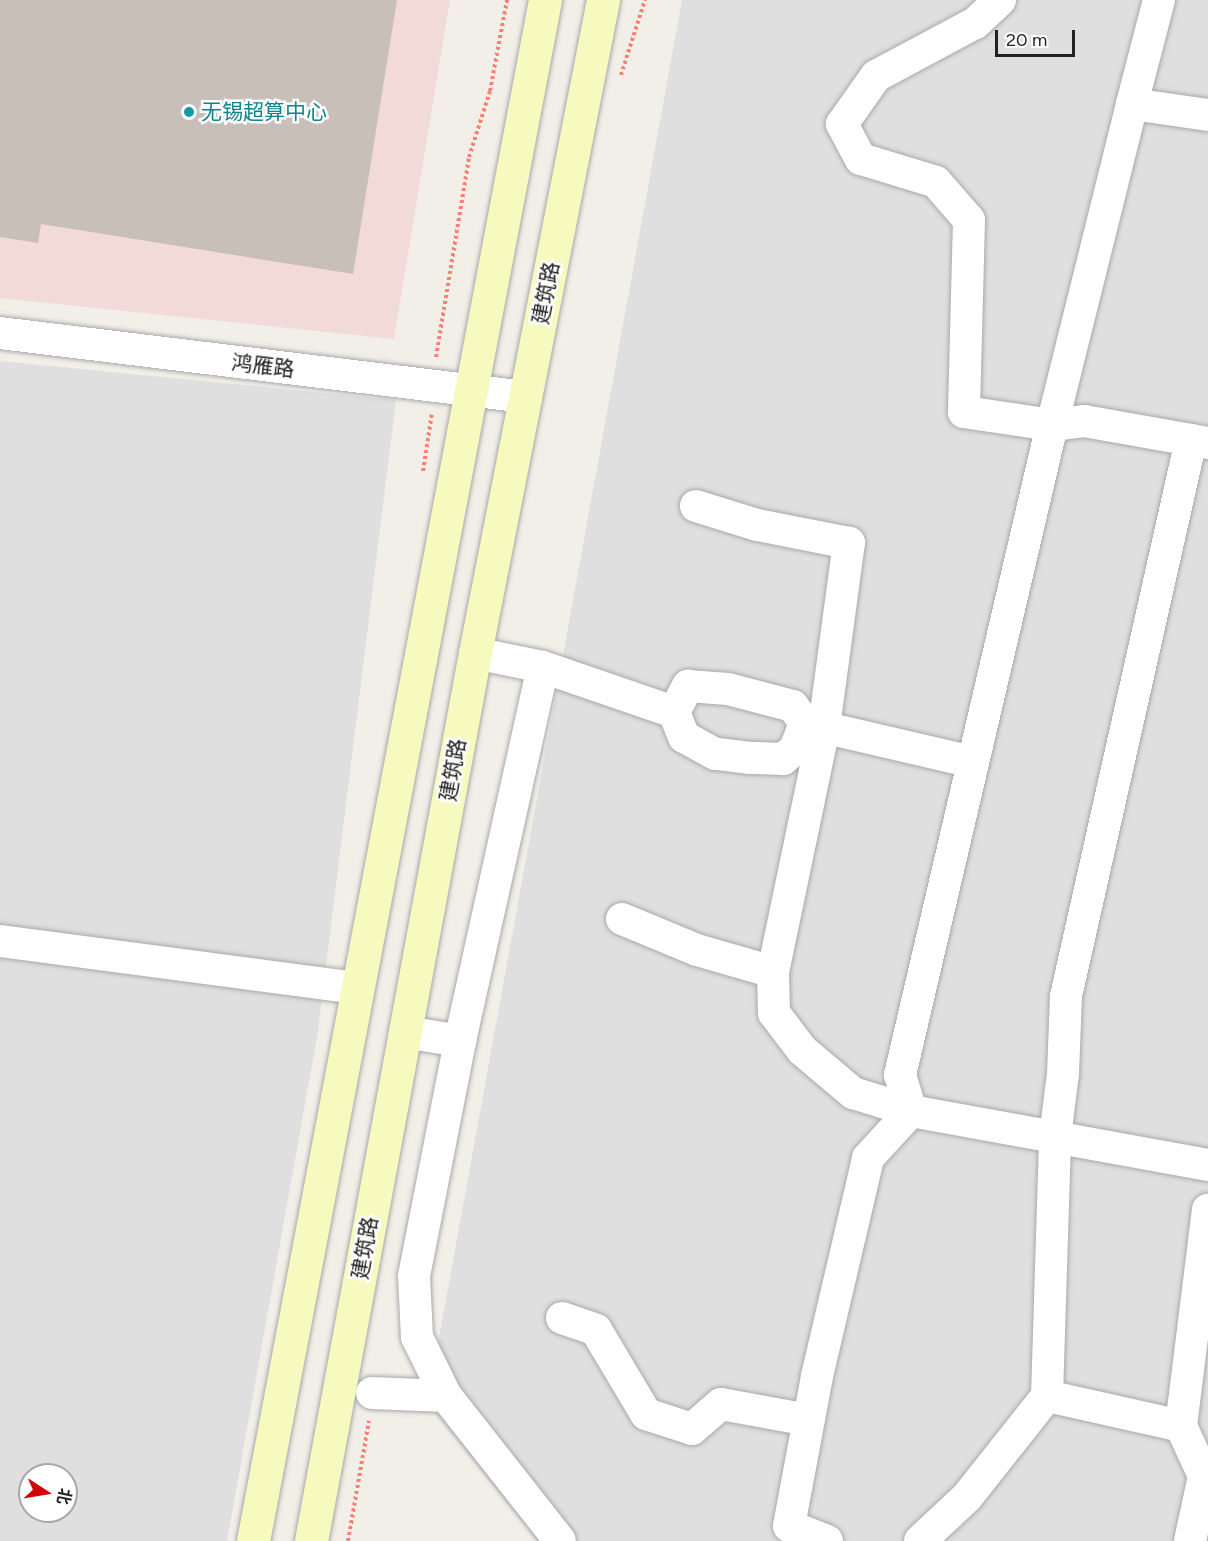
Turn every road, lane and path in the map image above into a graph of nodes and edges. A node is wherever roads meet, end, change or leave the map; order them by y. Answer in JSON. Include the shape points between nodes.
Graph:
{"nodes":[{"id":1,"x":507,"y":0,"type":"edge"},
{"id":2,"x":545,"y":0,"type":"edge"},
{"id":3,"x":603,"y":0,"type":"edge"},
{"id":4,"x":1000,"y":0,"type":"edge"},
{"id":5,"x":1159,"y":0,"type":"edge"},
{"id":6,"x":1132,"y":104,"type":"junction"},
{"id":7,"x":1208,"y":115,"type":"edge"},
{"id":8,"x":0,"y":333,"type":"edge"},
{"id":9,"x":434,"y":387,"type":"junction"},
{"id":10,"x":469,"y":390,"type":"junction"},
{"id":11,"x":526,"y":398,"type":"junction"},
{"id":12,"x":1052,"y":425,"type":"junction"},
{"id":13,"x":1199,"y":442,"type":"edge"},
{"id":14,"x":422,"y":473,"type":"dead end"},
{"id":15,"x":696,"y":506,"type":"dead end"},
{"id":16,"x":475,"y":653,"type":"junction"},
{"id":17,"x":543,"y":667,"type":"junction"},
{"id":18,"x":674,"y":712,"type":"junction"},
{"id":19,"x":814,"y":725,"type":"junction"},
{"id":20,"x":973,"y":762,"type":"junction"},
{"id":21,"x":622,"y":920,"type":"dead end"},
{"id":22,"x":0,"y":941,"type":"edge"},
{"id":23,"x":773,"y":972,"type":"junction"},
{"id":24,"x":355,"y":988,"type":"junction"},
{"id":25,"x":405,"y":1032,"type":"junction"},
{"id":26,"x":460,"y":1041,"type":"junction"},
{"id":27,"x":911,"y":1111,"type":"junction"},
{"id":28,"x":1055,"y":1137,"type":"junction"},
{"id":29,"x":1208,"y":1165,"type":"edge"},
{"id":30,"x":1208,"y":1210,"type":"edge"},
{"id":31,"x":562,"y":1318,"type":"dead end"},
{"id":32,"x":372,"y":1393,"type":"dead end"},
{"id":33,"x":446,"y":1396,"type":"junction"},
{"id":34,"x":1047,"y":1396,"type":"junction"},
{"id":35,"x":809,"y":1420,"type":"junction"},
{"id":36,"x":1181,"y":1426,"type":"junction"},
{"id":37,"x":1206,"y":1475,"type":"edge"},
{"id":38,"x":253,"y":1541,"type":"edge"},
{"id":39,"x":311,"y":1541,"type":"edge"},
{"id":40,"x":560,"y":1541,"type":"edge"},
{"id":41,"x":827,"y":1541,"type":"edge"},
{"id":42,"x":920,"y":1541,"type":"edge"},
{"id":43,"x":1190,"y":1541,"type":"edge"}],
"edges":[{"from":1,"to":9,"type":"path","via":[[490,91],[469,157],[438,333]]},
{"from":2,"to":10,"type":"main road"},
{"from":3,"to":11,"type":"main road","name":"建筑路"},
{"from":4,"to":12,"type":"street","via":[[975,23],[876,76],[842,124],[861,159],[936,182],[969,220],[964,412]]},
{"from":5,"to":6,"type":"street"},
{"from":6,"to":7,"type":"street"},
{"from":6,"to":12,"type":"street"},
{"from":8,"to":9,"type":"street","name":"鸿雁路"},
{"from":9,"to":10,"type":"street","name":"鸿雁路"},
{"from":9,"to":14,"type":"path"},
{"from":10,"to":11,"type":"street","name":"鸿雁路"},
{"from":10,"to":24,"type":"main road"},
{"from":11,"to":16,"type":"main road","name":"建筑路"},
{"from":12,"to":13,"type":"street","via":[[1084,421]]},
{"from":12,"to":20,"type":"street"},
{"from":13,"to":28,"type":"street","via":[[1066,996],[1063,1074]]},
{"from":15,"to":19,"type":"street","via":[[757,525],[849,543]]},
{"from":16,"to":17,"type":"street"},
{"from":16,"to":25,"type":"main road","name":"建筑路"},
{"from":17,"to":18,"type":"street"},
{"from":17,"to":26,"type":"street"},
{"from":18,"to":19,"type":"street","via":[[688,686],[728,688],[793,706]]},
{"from":18,"to":19,"type":"street","via":[[684,737],[715,754],[750,758],[783,759]]},
{"from":19,"to":20,"type":"street"},
{"from":19,"to":23,"type":"street"},
{"from":20,"to":27,"type":"street","via":[[900,1075]]},
{"from":21,"to":23,"type":"street","via":[[697,950]]},
{"from":22,"to":24,"type":"street"},
{"from":23,"to":27,"type":"street","via":[[774,1013],[802,1050],[853,1093]]},
{"from":24,"to":38,"type":"main road"},
{"from":25,"to":26,"type":"street"},
{"from":25,"to":39,"type":"main road","name":"建筑路"},
{"from":26,"to":33,"type":"street","via":[[414,1276],[417,1337]]},
{"from":27,"to":28,"type":"street"},
{"from":27,"to":35,"type":"street","via":[[868,1158]]},
{"from":28,"to":29,"type":"street"},
{"from":28,"to":34,"type":"street"},
{"from":30,"to":36,"type":"street"},
{"from":31,"to":35,"type":"street","via":[[596,1330],[646,1414],[692,1429],[721,1404]]},
{"from":32,"to":33,"type":"street"},
{"from":33,"to":40,"type":"street"},
{"from":34,"to":36,"type":"street"},
{"from":34,"to":42,"type":"street","via":[[967,1497]]},
{"from":35,"to":41,"type":"street","via":[[789,1526]]},
{"from":36,"to":37,"type":"street"},
{"from":37,"to":43,"type":"street"}]}
